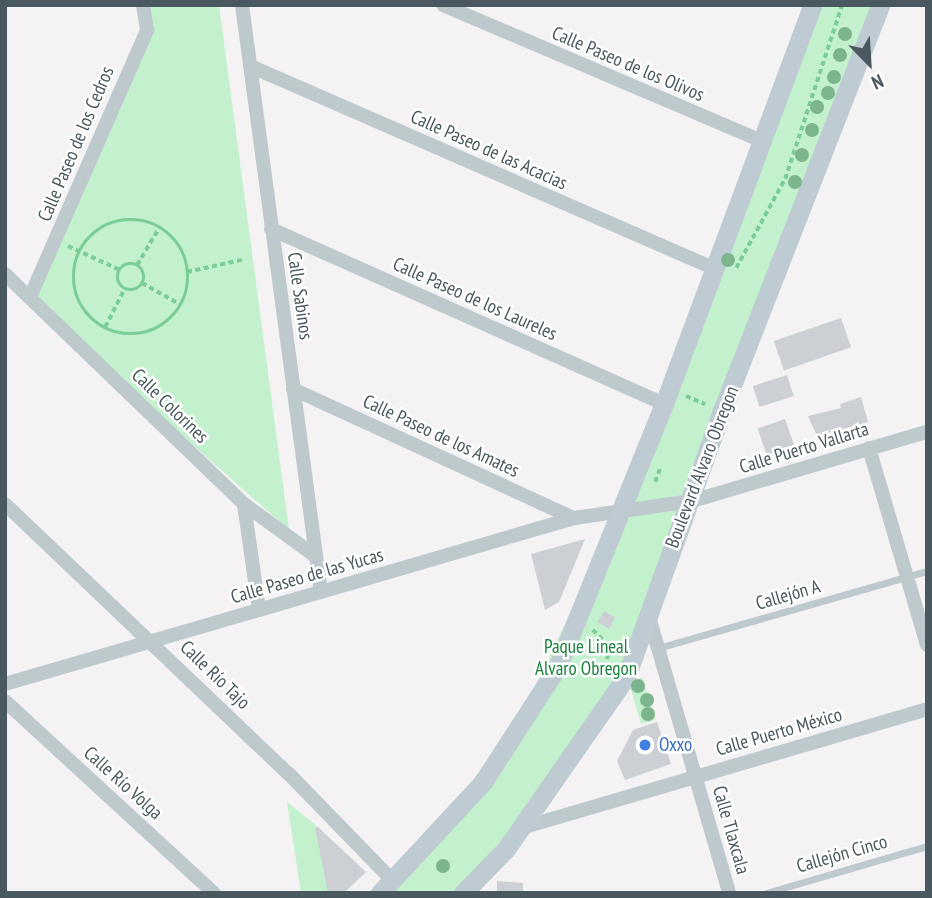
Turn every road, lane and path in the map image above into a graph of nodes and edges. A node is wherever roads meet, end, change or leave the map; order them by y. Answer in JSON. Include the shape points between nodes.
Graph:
{"nodes":[{"id":1,"x":143,"y":5,"type":"edge"},
{"id":2,"x":242,"y":5,"type":"edge"},
{"id":3,"x":443,"y":5,"type":"edge"},
{"id":4,"x":812,"y":5,"type":"edge"},
{"id":5,"x":842,"y":5,"type":"edge"},
{"id":6,"x":880,"y":5,"type":"edge"},
{"id":7,"x":825,"y":33,"type":"dead end"},
{"id":8,"x":832,"y":36,"type":"junction"},
{"id":9,"x":250,"y":66,"type":"junction"},
{"id":10,"x":811,"y":81,"type":"dead end"},
{"id":11,"x":817,"y":82,"type":"junction"},
{"id":12,"x":760,"y":140,"type":"junction"},
{"id":13,"x":159,"y":228,"type":"junction"},
{"id":14,"x":271,"y":229,"type":"junction"},
{"id":15,"x":63,"y":245,"type":"dead end"},
{"id":16,"x":81,"y":251,"type":"junction"},
{"id":17,"x":245,"y":259,"type":"dead end"},
{"id":18,"x":137,"y":266,"type":"junction"},
{"id":19,"x":713,"y":268,"type":"junction"},
{"id":20,"x":120,"y":270,"type":"junction"},
{"id":21,"x":187,"y":272,"type":"junction"},
{"id":22,"x":5,"y":274,"type":"edge"},
{"id":23,"x":731,"y":279,"type":"dead end"},
{"id":24,"x":142,"y":283,"type":"junction"},
{"id":25,"x":125,"y":288,"type":"junction"},
{"id":26,"x":30,"y":297,"type":"junction"},
{"id":27,"x":181,"y":305,"type":"junction"},
{"id":28,"x":105,"y":328,"type":"junction"},
{"id":29,"x":688,"y":387,"type":"dead end"},
{"id":30,"x":293,"y":389,"type":"junction"},
{"id":31,"x":684,"y":396,"type":"junction"},
{"id":32,"x":672,"y":404,"type":"junction"},
{"id":33,"x":722,"y":411,"type":"junction"},
{"id":34,"x":927,"y":432,"type":"edge"},
{"id":35,"x":869,"y":448,"type":"junction"},
{"id":36,"x":663,"y":458,"type":"dead end"},
{"id":37,"x":655,"y":482,"type":"dead end"},
{"id":38,"x":692,"y":501,"type":"junction"},
{"id":39,"x":5,"y":503,"type":"edge"},
{"id":40,"x":244,"y":504,"type":"junction"},
{"id":41,"x":621,"y":511,"type":"junction"},
{"id":42,"x":574,"y":518,"type":"junction"},
{"id":43,"x":315,"y":556,"type":"junction"},
{"id":44,"x":927,"y":571,"type":"edge"},
{"id":45,"x":907,"y":577,"type":"junction"},
{"id":46,"x":321,"y":592,"type":"junction"},
{"id":47,"x":259,"y":610,"type":"junction"},
{"id":48,"x":649,"y":617,"type":"junction"},
{"id":49,"x":593,"y":630,"type":"dead end"},
{"id":50,"x":152,"y":641,"type":"junction"},
{"id":51,"x":927,"y":645,"type":"edge"},
{"id":52,"x":658,"y":648,"type":"junction"},
{"id":53,"x":607,"y":664,"type":"dead end"},
{"id":54,"x":5,"y":684,"type":"edge"},
{"id":55,"x":5,"y":701,"type":"edge"},
{"id":56,"x":927,"y":709,"type":"edge"},
{"id":57,"x":696,"y":777,"type":"junction"},
{"id":58,"x":522,"y":828,"type":"junction"},
{"id":59,"x":927,"y":846,"type":"edge"},
{"id":60,"x":386,"y":886,"type":"edge"},
{"id":61,"x":214,"y":893,"type":"edge"},
{"id":62,"x":463,"y":893,"type":"edge"},
{"id":63,"x":729,"y":893,"type":"edge"},
{"id":64,"x":766,"y":893,"type":"edge"}],
"edges":[{"from":1,"to":26,"type":"street","name":"Calle Paseo de los Cedros","via":[[147,30]]},
{"from":2,"to":9,"type":"street","name":"Calle Sabinos"},
{"from":3,"to":12,"type":"street","name":"Calle Paseo de los Olivos"},
{"from":4,"to":12,"type":"main road"},
{"from":5,"to":8,"type":"path"},
{"from":6,"to":33,"type":"main road","name":"Boulevard Alvaro Obregon"},
{"from":7,"to":8,"type":"path"},
{"from":8,"to":11,"type":"path"},
{"from":9,"to":14,"type":"street","name":"Calle Sabinos"},
{"from":9,"to":19,"type":"street","name":"Calle Paseo de las Acacias"},
{"from":10,"to":11,"type":"path"},
{"from":11,"to":23,"type":"path","via":[[785,179]]},
{"from":12,"to":19,"type":"main road"},
{"from":13,"to":16,"type":"path","via":[[137,221],[119,222],[101,228]]},
{"from":13,"to":18,"type":"path"},
{"from":13,"to":21,"type":"path","via":[[182,251]]},
{"from":14,"to":30,"type":"street","name":"Calle Sabinos"},
{"from":14,"to":32,"type":"street","name":"Calle Paseo de los Laureles"},
{"from":15,"to":16,"type":"path"},
{"from":16,"to":20,"type":"path"},
{"from":16,"to":28,"type":"path","via":[[73,275],[76,294],[84,311]]},
{"from":17,"to":21,"type":"path"},
{"from":18,"to":20,"type":"path"},
{"from":18,"to":24,"type":"path"},
{"from":19,"to":32,"type":"main road"},
{"from":20,"to":25,"type":"path","via":[[118,278]]},
{"from":21,"to":27,"type":"path"},
{"from":22,"to":26,"type":"street","name":"Calle Colorines"},
{"from":24,"to":25,"type":"path"},
{"from":24,"to":27,"type":"path"},
{"from":25,"to":28,"type":"path"},
{"from":26,"to":40,"type":"street","name":"Calle Colorines"},
{"from":27,"to":28,"type":"path","via":[[153,330],[134,334]]},
{"from":29,"to":31,"type":"path"},
{"from":30,"to":42,"type":"street","name":"Calle Paseo de los Amates"},
{"from":30,"to":43,"type":"street","name":"Calle Sabinos"},
{"from":31,"to":32,"type":"path"},
{"from":31,"to":33,"type":"path"},
{"from":32,"to":41,"type":"main road"},
{"from":33,"to":38,"type":"main road","name":"Boulevard Alvaro Obregon"},
{"from":34,"to":35,"type":"street","name":"Calle Puerto Vallarta"},
{"from":35,"to":38,"type":"street","name":"Calle Puerto Vallarta"},
{"from":35,"to":45,"type":"street"},
{"from":36,"to":37,"type":"path"},
{"from":38,"to":41,"type":"street","name":"Calle Puerto Vallarta"},
{"from":38,"to":48,"type":"main road","name":"Boulevard Alvaro Obregon"},
{"from":39,"to":50,"type":"street","name":"Calle Río Tajo"},
{"from":40,"to":43,"type":"street","name":"Calle Colorines"},
{"from":40,"to":47,"type":"street"},
{"from":41,"to":42,"type":"street","name":"Calle Paseo de las Yucas"},
{"from":41,"to":60,"type":"main road","via":[[558,666],[530,714],[483,782]]},
{"from":42,"to":46,"type":"street","name":"Calle Paseo de las Yucas"},
{"from":43,"to":46,"type":"street","name":"Calle Sabinos"},
{"from":44,"to":45,"type":"lane","name":"Callejón A"},
{"from":45,"to":51,"type":"street"},
{"from":45,"to":52,"type":"lane","name":"Callejón A"},
{"from":46,"to":47,"type":"street","name":"Calle Paseo de las Yucas"},
{"from":47,"to":50,"type":"street","name":"Calle Paseo de las Yucas"},
{"from":48,"to":52,"type":"street","name":"Calle Tlaxcala"},
{"from":48,"to":58,"type":"main road","name":"Boulevard Alvaro Obregon","via":[[621,685]]},
{"from":49,"to":53,"type":"path","via":[[609,646]]},
{"from":50,"to":54,"type":"street","name":"Calle Paseo de las Yucas"},
{"from":50,"to":60,"type":"street","name":"Calle Río Tajo"},
{"from":52,"to":57,"type":"street","name":"Calle Tlaxcala"},
{"from":55,"to":61,"type":"street","name":"Calle Río Volga"},
{"from":56,"to":57,"type":"street","name":"Calle Puerto México"},
{"from":57,"to":58,"type":"street","name":"Calle Puerto México"},
{"from":57,"to":63,"type":"street","name":"Calle Tlaxcala"},
{"from":58,"to":62,"type":"main road","name":"Boulevard Alvaro Obregon"},
{"from":59,"to":64,"type":"lane","name":"Callejón Cinco"}]}
